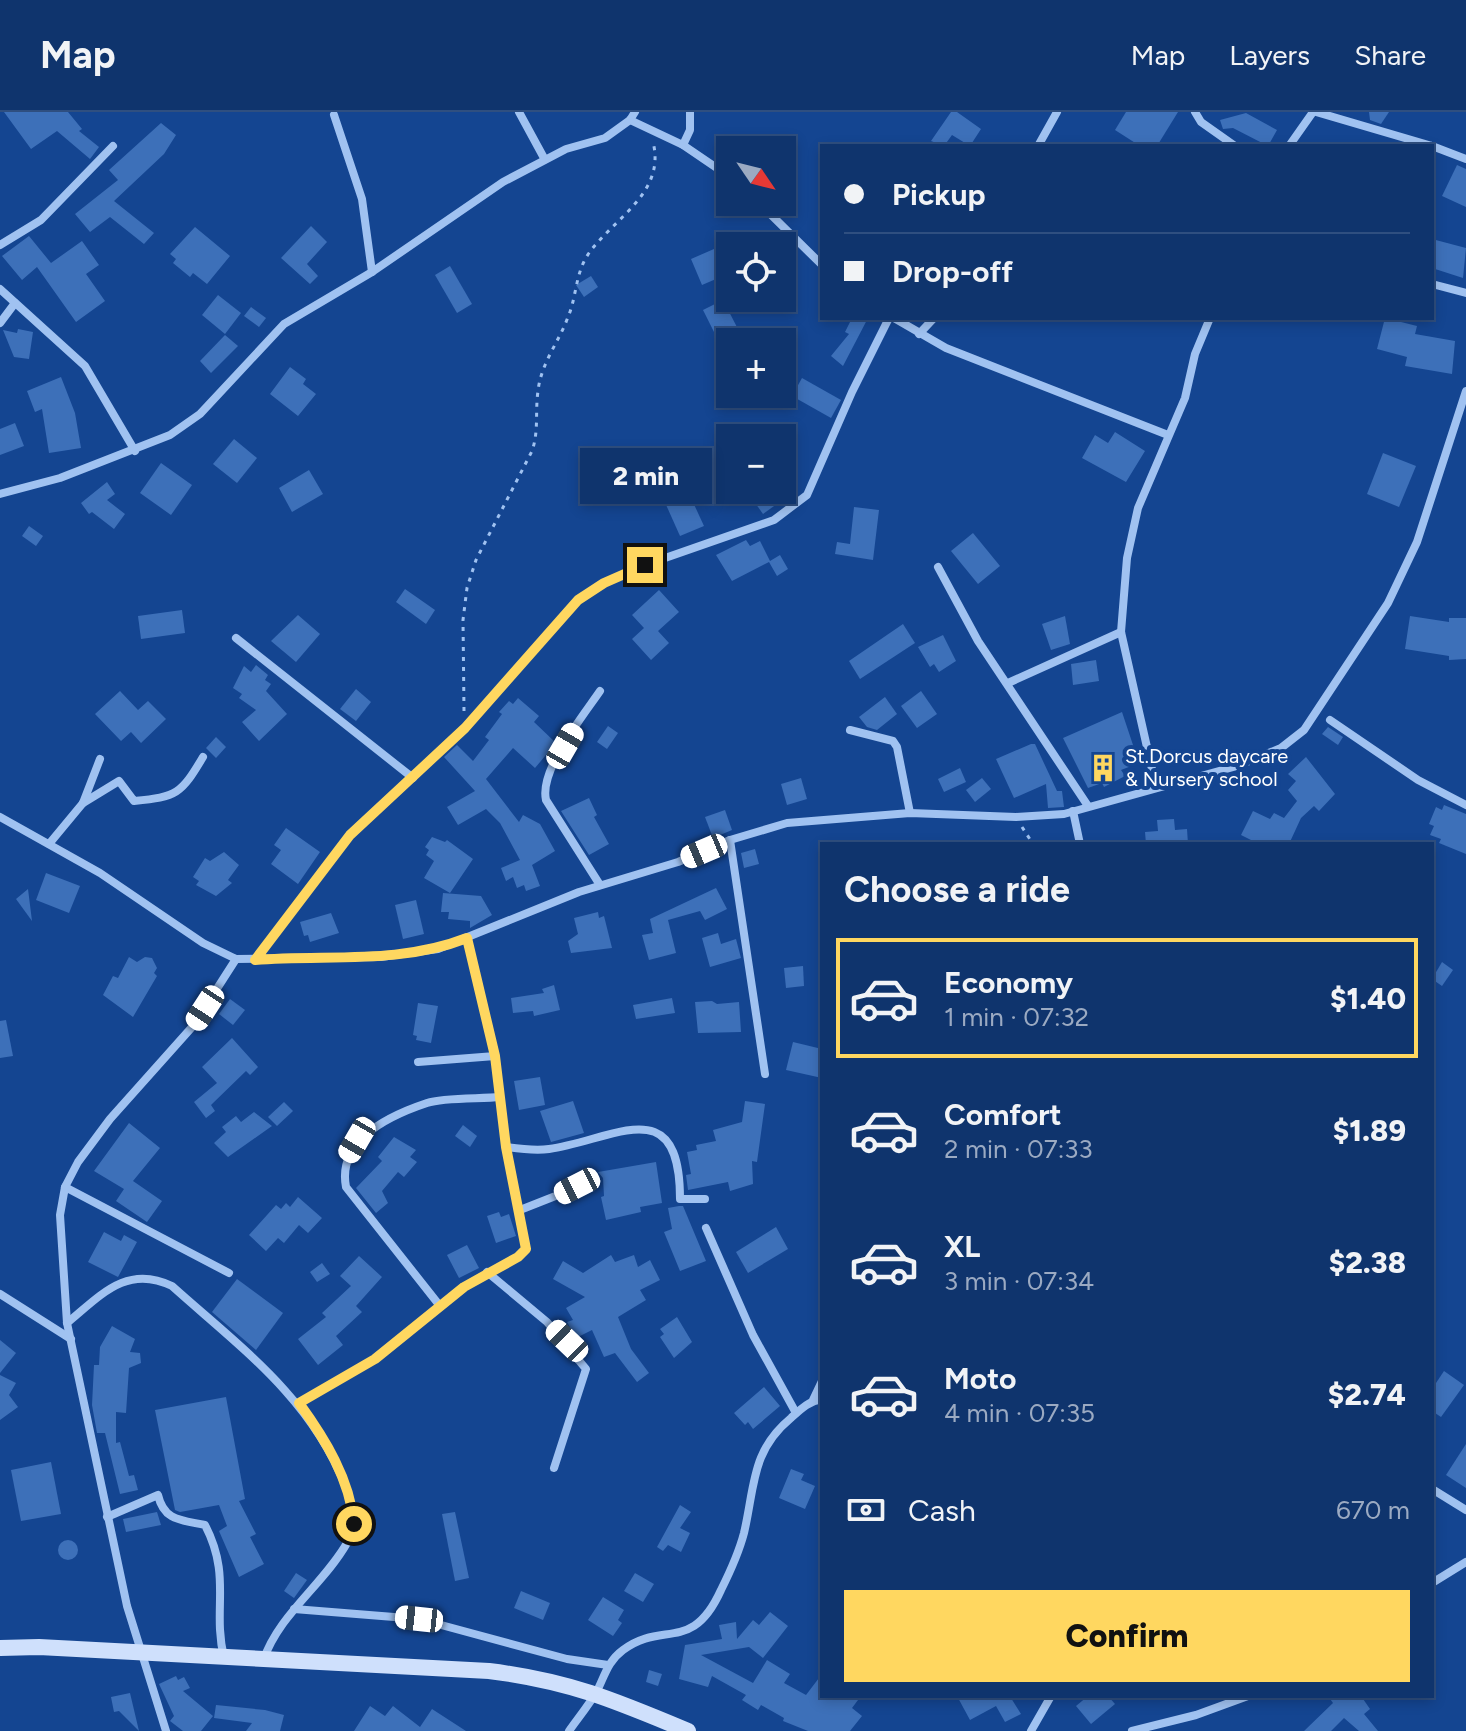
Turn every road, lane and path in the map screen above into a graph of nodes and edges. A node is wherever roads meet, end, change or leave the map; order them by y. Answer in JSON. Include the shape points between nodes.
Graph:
{"nodes":[{"id":1,"x":519,"y":112,"type":"edge"},
{"id":2,"x":690,"y":112,"type":"edge"},
{"id":3,"x":1057,"y":112,"type":"edge"},
{"id":4,"x":1195,"y":112,"type":"edge"},
{"id":5,"x":1314,"y":112,"type":"edge"},
{"id":6,"x":334,"y":115,"type":"dead end"},
{"id":7,"x":633,"y":116,"type":"edge"},
{"id":8,"x":649,"y":127,"type":"junction"},
{"id":9,"x":1039,"y":144,"type":"edge"},
{"id":10,"x":1232,"y":144,"type":"edge"},
{"id":11,"x":1290,"y":144,"type":"edge"},
{"id":12,"x":1425,"y":144,"type":"edge"},
{"id":13,"x":683,"y":145,"type":"junction"},
{"id":14,"x":113,"y":146,"type":"dead end"},
{"id":15,"x":1434,"y":147,"type":"edge"},
{"id":16,"x":544,"y":158,"type":"junction"},
{"id":17,"x":1466,"y":159,"type":"edge"},
{"id":18,"x":716,"y":167,"type":"edge"},
{"id":19,"x":772,"y":216,"type":"edge"},
{"id":20,"x":0,"y":245,"type":"edge"},
{"id":21,"x":820,"y":263,"type":"edge"},
{"id":22,"x":372,"y":272,"type":"junction"},
{"id":23,"x":1434,"y":285,"type":"edge"},
{"id":24,"x":0,"y":289,"type":"edge"},
{"id":25,"x":1466,"y":293,"type":"edge"},
{"id":26,"x":15,"y":303,"type":"junction"},
{"id":27,"x":891,"y":320,"type":"edge"},
{"id":28,"x":895,"y":320,"type":"edge"},
{"id":29,"x":932,"y":320,"type":"edge"},
{"id":30,"x":1209,"y":320,"type":"edge"},
{"id":31,"x":0,"y":323,"type":"edge"},
{"id":32,"x":919,"y":334,"type":"junction"},
{"id":33,"x":1466,"y":391,"type":"edge"},
{"id":34,"x":1168,"y":435,"type":"junction"},
{"id":35,"x":135,"y":451,"type":"junction"},
{"id":36,"x":0,"y":494,"type":"edge"},
{"id":37,"x":938,"y":567,"type":"dead end"},
{"id":38,"x":1121,"y":632,"type":"junction"},
{"id":39,"x":236,"y":638,"type":"dead end"},
{"id":40,"x":1008,"y":683,"type":"junction"},
{"id":41,"x":600,"y":691,"type":"dead end"},
{"id":42,"x":1330,"y":720,"type":"dead end"},
{"id":43,"x":465,"y":728,"type":"junction"},
{"id":44,"x":850,"y":730,"type":"dead end"},
{"id":45,"x":203,"y":757,"type":"dead end"},
{"id":46,"x":100,"y":759,"type":"dead end"},
{"id":47,"x":413,"y":778,"type":"junction"},
{"id":48,"x":1156,"y":787,"type":"junction"},
{"id":49,"x":83,"y":803,"type":"junction"},
{"id":50,"x":1466,"y":805,"type":"edge"},
{"id":51,"x":1088,"y":806,"type":"junction"},
{"id":52,"x":1073,"y":811,"type":"junction"},
{"id":53,"x":910,"y":813,"type":"junction"},
{"id":54,"x":0,"y":817,"type":"edge"},
{"id":55,"x":1016,"y":817,"type":"junction"},
{"id":56,"x":730,"y":840,"type":"junction"},
{"id":57,"x":1032,"y":842,"type":"edge"},
{"id":58,"x":1080,"y":842,"type":"edge"},
{"id":59,"x":49,"y":844,"type":"junction"},
{"id":60,"x":600,"y":885,"type":"junction"},
{"id":61,"x":467,"y":938,"type":"junction"},
{"id":62,"x":236,"y":959,"type":"junction"},
{"id":63,"x":255,"y":960,"type":"junction"},
{"id":64,"x":495,"y":1056,"type":"junction"},
{"id":65,"x":418,"y":1062,"type":"dead end"},
{"id":66,"x":765,"y":1074,"type":"dead end"},
{"id":67,"x":500,"y":1097,"type":"junction"},
{"id":68,"x":506,"y":1147,"type":"junction"},
{"id":69,"x":596,"y":1180,"type":"dead end"},
{"id":70,"x":65,"y":1187,"type":"junction"},
{"id":71,"x":705,"y":1199,"type":"dead end"},
{"id":72,"x":520,"y":1210,"type":"junction"},
{"id":73,"x":706,"y":1228,"type":"dead end"},
{"id":74,"x":487,"y":1272,"type":"junction"},
{"id":75,"x":229,"y":1273,"type":"dead end"},
{"id":76,"x":0,"y":1294,"type":"edge"},
{"id":77,"x":440,"y":1306,"type":"junction"},
{"id":78,"x":67,"y":1323,"type":"junction"},
{"id":79,"x":71,"y":1340,"type":"junction"},
{"id":80,"x":817,"y":1400,"type":"edge"},
{"id":81,"x":299,"y":1403,"type":"junction"},
{"id":82,"x":796,"y":1413,"type":"junction"},
{"id":83,"x":554,"y":1468,"type":"dead end"},
{"id":84,"x":1434,"y":1490,"type":"edge"},
{"id":85,"x":1466,"y":1510,"type":"edge"},
{"id":86,"x":107,"y":1517,"type":"junction"},
{"id":87,"x":1466,"y":1562,"type":"edge"},
{"id":88,"x":1434,"y":1582,"type":"edge"},
{"id":89,"x":294,"y":1609,"type":"junction"},
{"id":90,"x":0,"y":1648,"type":"edge"},
{"id":91,"x":142,"y":1653,"type":"junction"},
{"id":92,"x":224,"y":1658,"type":"junction"},
{"id":93,"x":262,"y":1662,"type":"junction"},
{"id":94,"x":608,"y":1665,"type":"junction"},
{"id":95,"x":597,"y":1692,"type":"junction"},
{"id":96,"x":1050,"y":1698,"type":"edge"},
{"id":97,"x":1243,"y":1698,"type":"edge"},
{"id":98,"x":166,"y":1731,"type":"edge"},
{"id":99,"x":569,"y":1731,"type":"edge"},
{"id":100,"x":688,"y":1731,"type":"edge"},
{"id":101,"x":1031,"y":1731,"type":"edge"},
{"id":102,"x":1132,"y":1731,"type":"edge"}],
"edges":[{"from":1,"to":16,"type":"street"},
{"from":2,"to":13,"type":"street"},
{"from":3,"to":9,"type":"street"},
{"from":4,"to":10,"type":"street"},
{"from":5,"to":11,"type":"street"},
{"from":5,"to":12,"type":"street"},
{"from":6,"to":22,"type":"street","via":[[362,199]]},
{"from":7,"to":8,"type":"street"},
{"from":7,"to":16,"type":"street","via":[[605,138]]},
{"from":8,"to":13,"type":"street"},
{"from":8,"to":43,"type":"path","via":[[655,153],[652,178],[579,269],[568,318],[541,375],[537,437],[472,574],[463,620]]},
{"from":13,"to":18,"type":"street"},
{"from":14,"to":20,"type":"street","via":[[41,220]]},
{"from":15,"to":17,"type":"street"},
{"from":16,"to":22,"type":"street"},
{"from":19,"to":21,"type":"street"},
{"from":22,"to":35,"type":"street","via":[[284,324],[200,414]]},
{"from":23,"to":25,"type":"street"},
{"from":24,"to":26,"type":"street"},
{"from":26,"to":31,"type":"street"},
{"from":26,"to":35,"type":"street","via":[[85,366]]},
{"from":27,"to":43,"type":"street","via":[[852,392],[815,482],[797,506],[774,520],[645,565],[578,600]]},
{"from":28,"to":32,"type":"street"},
{"from":29,"to":32,"type":"street"},
{"from":30,"to":34,"type":"street"},
{"from":32,"to":34,"type":"street"},
{"from":33,"to":48,"type":"street","via":[[1404,574],[1304,730],[1281,748],[1237,766]]},
{"from":34,"to":38,"type":"street","via":[[1138,508],[1127,558]]},
{"from":35,"to":36,"type":"street"},
{"from":37,"to":40,"type":"street"},
{"from":38,"to":40,"type":"street"},
{"from":38,"to":48,"type":"street"},
{"from":39,"to":47,"type":"street"},
{"from":40,"to":51,"type":"street"},
{"from":41,"to":60,"type":"street","via":[[549,773],[544,791]]},
{"from":42,"to":50,"type":"street","via":[[1418,780]]},
{"from":43,"to":47,"type":"street"},
{"from":44,"to":53,"type":"street","via":[[893,741]]},
{"from":45,"to":49,"type":"street","via":[[182,791],[172,796],[134,801],[119,781]]},
{"from":46,"to":49,"type":"street"},
{"from":47,"to":63,"type":"street","via":[[350,835]]},
{"from":48,"to":51,"type":"street"},
{"from":49,"to":59,"type":"street"},
{"from":51,"to":52,"type":"street"},
{"from":52,"to":55,"type":"street"},
{"from":52,"to":58,"type":"street"},
{"from":53,"to":55,"type":"street"},
{"from":53,"to":56,"type":"street","via":[[787,823]]},
{"from":54,"to":59,"type":"street"},
{"from":55,"to":57,"type":"path"},
{"from":56,"to":60,"type":"street"},
{"from":56,"to":66,"type":"street"},
{"from":59,"to":62,"type":"street"},
{"from":60,"to":61,"type":"street"},
{"from":61,"to":63,"type":"street","via":[[396,956]]},
{"from":61,"to":64,"type":"street"},
{"from":62,"to":63,"type":"street"},
{"from":62,"to":70,"type":"street","via":[[193,1026],[110,1119]]},
{"from":64,"to":65,"type":"street"},
{"from":64,"to":67,"type":"street"},
{"from":67,"to":68,"type":"street"},
{"from":67,"to":77,"type":"street","via":[[428,1102],[381,1124],[357,1140],[343,1172],[346,1187]]},
{"from":68,"to":71,"type":"street","via":[[548,1150],[618,1130],[660,1134],[672,1147],[680,1199]]},
{"from":68,"to":72,"type":"street"},
{"from":69,"to":72,"type":"street"},
{"from":70,"to":75,"type":"street"},
{"from":70,"to":78,"type":"street","via":[[60,1215]]},
{"from":72,"to":74,"type":"street","via":[[526,1249]]},
{"from":73,"to":82,"type":"street","via":[[753,1335]]},
{"from":74,"to":77,"type":"street"},
{"from":74,"to":83,"type":"street","via":[[567,1341],[586,1369]]},
{"from":76,"to":79,"type":"street"},
{"from":77,"to":81,"type":"street","via":[[375,1359]]},
{"from":78,"to":79,"type":"street"},
{"from":78,"to":81,"type":"street","via":[[125,1281],[157,1279],[172,1286]]},
{"from":79,"to":86,"type":"street"},
{"from":80,"to":82,"type":"street"},
{"from":81,"to":89,"type":"street","via":[[334,1459],[354,1524],[347,1543]]},
{"from":82,"to":94,"type":"street","via":[[764,1445],[743,1536],[706,1615],[689,1632],[638,1641]]},
{"from":84,"to":85,"type":"street"},
{"from":86,"to":91,"type":"street"},
{"from":86,"to":92,"type":"street","via":[[158,1495],[169,1518],[205,1525],[220,1561],[219,1635]]},
{"from":87,"to":88,"type":"street"},
{"from":89,"to":93,"type":"street"},
{"from":89,"to":94,"type":"street","via":[[419,1619]]},
{"from":90,"to":91,"type":"street"},
{"from":91,"to":92,"type":"street"},
{"from":91,"to":98,"type":"street"},
{"from":92,"to":93,"type":"street"},
{"from":93,"to":95,"type":"street","via":[[489,1671]]},
{"from":94,"to":95,"type":"street"},
{"from":95,"to":99,"type":"street"},
{"from":95,"to":100,"type":"street"},
{"from":96,"to":101,"type":"street"},
{"from":97,"to":102,"type":"street"}]}
